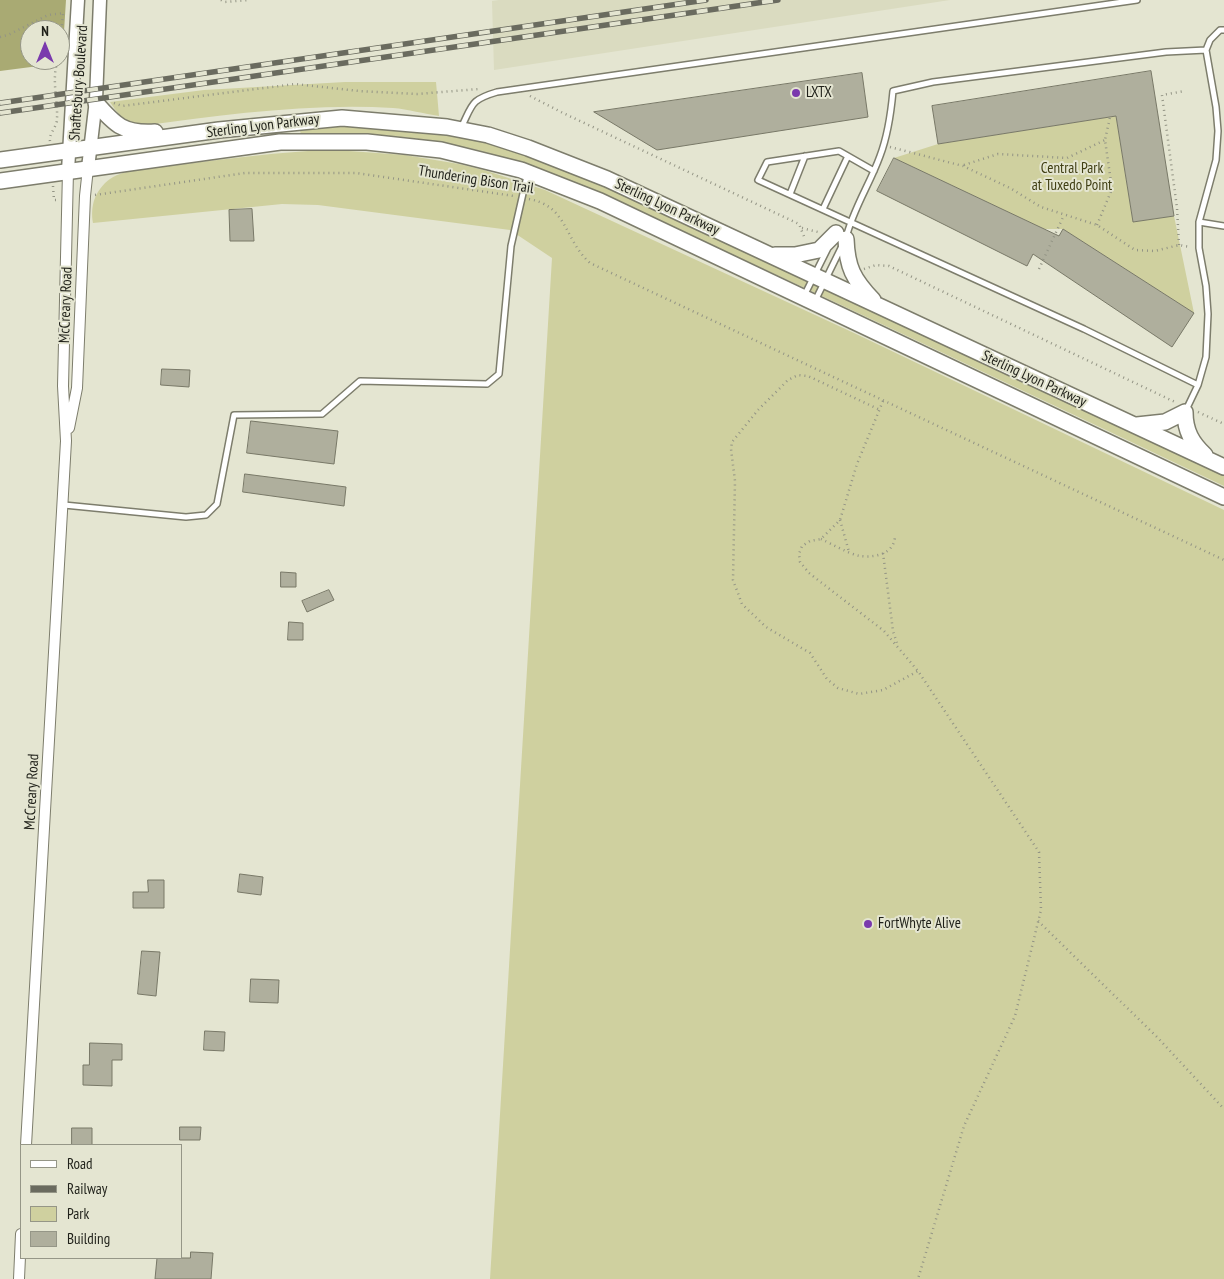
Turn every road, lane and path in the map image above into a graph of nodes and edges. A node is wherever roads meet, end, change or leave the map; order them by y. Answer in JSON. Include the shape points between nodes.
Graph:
{"nodes":[{"id":1,"x":78,"y":0,"type":"edge"},
{"id":2,"x":100,"y":0,"type":"edge"},
{"id":3,"x":221,"y":0,"type":"edge"},
{"id":4,"x":249,"y":0,"type":"edge"},
{"id":5,"x":1137,"y":0,"type":"edge"},
{"id":6,"x":38,"y":20,"type":"edge"},
{"id":7,"x":63,"y":20,"type":"edge"},
{"id":8,"x":20,"y":29,"type":"edge"},
{"id":9,"x":1224,"y":30,"type":"edge"},
{"id":10,"x":0,"y":37,"type":"edge"},
{"id":11,"x":1206,"y":50,"type":"junction"},
{"id":12,"x":55,"y":70,"type":"edge"},
{"id":13,"x":479,"y":89,"type":"dead end"},
{"id":14,"x":514,"y":90,"type":"junction"},
{"id":15,"x":1185,"y":91,"type":"dead end"},
{"id":16,"x":96,"y":98,"type":"junction"},
{"id":17,"x":1110,"y":117,"type":"dead end"},
{"id":18,"x":219,"y":130,"type":"junction"},
{"id":19,"x":460,"y":130,"type":"junction"},
{"id":20,"x":50,"y":136,"type":"dead end"},
{"id":21,"x":1105,"y":140,"type":"junction"},
{"id":22,"x":884,"y":145,"type":"junction"},
{"id":23,"x":90,"y":148,"type":"junction"},
{"id":24,"x":69,"y":150,"type":"junction"},
{"id":25,"x":805,"y":156,"type":"junction"},
{"id":26,"x":848,"y":156,"type":"junction"},
{"id":27,"x":0,"y":160,"type":"edge"},
{"id":28,"x":963,"y":166,"type":"junction"},
{"id":29,"x":88,"y":168,"type":"junction"},
{"id":30,"x":68,"y":171,"type":"junction"},
{"id":31,"x":874,"y":171,"type":"junction"},
{"id":32,"x":528,"y":173,"type":"junction"},
{"id":33,"x":0,"y":181,"type":"edge"},
{"id":34,"x":790,"y":194,"type":"junction"},
{"id":35,"x":96,"y":195,"type":"dead end"},
{"id":36,"x":523,"y":198,"type":"junction"},
{"id":37,"x":823,"y":209,"type":"junction"},
{"id":38,"x":1064,"y":215,"type":"junction"},
{"id":39,"x":850,"y":221,"type":"junction"},
{"id":40,"x":1199,"y":222,"type":"junction"},
{"id":41,"x":1097,"y":225,"type":"junction"},
{"id":42,"x":1224,"y":226,"type":"edge"},
{"id":43,"x":841,"y":236,"type":"junction"},
{"id":44,"x":1179,"y":245,"type":"junction"},
{"id":45,"x":1199,"y":248,"type":"junction"},
{"id":46,"x":809,"y":253,"type":"junction"},
{"id":47,"x":769,"y":255,"type":"junction"},
{"id":48,"x":1039,"y":269,"type":"dead end"},
{"id":49,"x":851,"y":271,"type":"junction"},
{"id":50,"x":820,"y":279,"type":"junction"},
{"id":51,"x":809,"y":300,"type":"junction"},
{"id":52,"x":879,"y":307,"type":"junction"},
{"id":53,"x":1198,"y":385,"type":"junction"},
{"id":54,"x":883,"y":400,"type":"junction"},
{"id":55,"x":878,"y":409,"type":"junction"},
{"id":56,"x":1186,"y":410,"type":"junction"},
{"id":57,"x":1224,"y":424,"type":"edge"},
{"id":58,"x":1134,"y":425,"type":"junction"},
{"id":59,"x":66,"y":441,"type":"junction"},
{"id":60,"x":1218,"y":464,"type":"edge"},
{"id":61,"x":1224,"y":497,"type":"edge"},
{"id":62,"x":64,"y":505,"type":"junction"},
{"id":63,"x":840,"y":520,"type":"junction"},
{"id":64,"x":895,"y":535,"type":"dead end"},
{"id":65,"x":820,"y":539,"type":"junction"},
{"id":66,"x":849,"y":552,"type":"junction"},
{"id":67,"x":883,"y":553,"type":"junction"},
{"id":68,"x":1224,"y":560,"type":"edge"},
{"id":69,"x":898,"y":648,"type":"junction"},
{"id":70,"x":918,"y":671,"type":"junction"},
{"id":71,"x":1038,"y":921,"type":"junction"},
{"id":72,"x":1224,"y":1109,"type":"edge"},
{"id":73,"x":26,"y":1144,"type":"edge"},
{"id":74,"x":20,"y":1256,"type":"edge"},
{"id":75,"x":19,"y":1279,"type":"edge"},
{"id":76,"x":918,"y":1279,"type":"edge"}],
"edges":[{"from":1,"to":24,"type":"street","name":"Shaftesbury Boulevard"},
{"from":2,"to":16,"type":"street","name":"Shaftesbury Boulevard"},
{"from":3,"to":4,"type":"path"},
{"from":5,"to":14,"type":"lane"},
{"from":6,"to":7,"type":"path","via":[[64,13]]},
{"from":8,"to":10,"type":"path"},
{"from":9,"to":11,"type":"lane","via":[[1210,40]]},
{"from":11,"to":22,"type":"lane","via":[[1146,54],[933,82],[894,91]]},
{"from":11,"to":40,"type":"lane","via":[[1218,131],[1216,160]]},
{"from":12,"to":20,"type":"path","via":[[57,126]]},
{"from":13,"to":16,"type":"path","via":[[417,94],[295,84],[122,106]]},
{"from":14,"to":19,"type":"lane","via":[[497,92],[474,101]]},
{"from":14,"to":46,"type":"path","via":[[799,224]]},
{"from":15,"to":44,"type":"path","via":[[1162,95]]},
{"from":16,"to":18,"type":"main road","via":[[117,125],[128,130],[142,133]]},
{"from":16,"to":23,"type":"street","name":"Shaftesbury Boulevard"},
{"from":17,"to":21,"type":"path"},
{"from":18,"to":19,"type":"main road","name":"Sterling Lyon Parkway","via":[[342,118]]},
{"from":18,"to":23,"type":"main road","name":"Sterling Lyon Parkway"},
{"from":19,"to":47,"type":"main road","name":"Sterling Lyon Parkway","via":[[528,148],[607,179]]},
{"from":21,"to":28,"type":"path","via":[[1067,158],[998,154]]},
{"from":21,"to":41,"type":"path","via":[[1112,189]]},
{"from":22,"to":28,"type":"path"},
{"from":22,"to":31,"type":"lane"},
{"from":23,"to":24,"type":"main road","name":"Sterling Lyon Parkway"},
{"from":23,"to":29,"type":"street","name":"Shaftesbury Boulevard"},
{"from":24,"to":27,"type":"main road","name":"Sterling Lyon Parkway"},
{"from":24,"to":30,"type":"street","name":"Shaftesbury Boulevard"},
{"from":25,"to":26,"type":"lane","via":[[839,151]]},
{"from":25,"to":34,"type":"lane"},
{"from":25,"to":34,"type":"lane","via":[[767,162],[758,180]]},
{"from":26,"to":31,"type":"lane"},
{"from":26,"to":37,"type":"lane"},
{"from":28,"to":38,"type":"path","via":[[1041,207]]},
{"from":29,"to":30,"type":"main road","name":"Sterling Lyon Parkway"},
{"from":29,"to":32,"type":"main road","name":"Sterling Lyon Parkway","via":[[280,142],[368,142],[441,150]]},
{"from":29,"to":59,"type":"street","name":"McCreary Road","via":[[77,388]]},
{"from":30,"to":33,"type":"main road","name":"Sterling Lyon Parkway"},
{"from":30,"to":59,"type":"street","name":"McCreary Road","via":[[63,386]]},
{"from":31,"to":39,"type":"lane"},
{"from":32,"to":36,"type":"lane"},
{"from":32,"to":51,"type":"main road","name":"Sterling Lyon Parkway","via":[[600,201]]},
{"from":34,"to":37,"type":"lane"},
{"from":35,"to":36,"type":"path","name":"Thundering Bison Trail","via":[[245,173],[356,173]]},
{"from":36,"to":54,"type":"path","name":"Thundering Bison Trail","via":[[548,206],[564,220],[573,244],[590,263]]},
{"from":36,"to":62,"type":"lane","via":[[511,246],[499,374],[487,384],[360,381],[322,414],[234,415],[217,504],[206,515],[186,517]]},
{"from":37,"to":39,"type":"lane"},
{"from":38,"to":41,"type":"path"},
{"from":38,"to":48,"type":"path"},
{"from":39,"to":43,"type":"lane"},
{"from":39,"to":43,"type":"lane"},
{"from":39,"to":53,"type":"lane"},
{"from":40,"to":42,"type":"lane"},
{"from":40,"to":45,"type":"lane"},
{"from":41,"to":44,"type":"path","via":[[1135,250],[1155,251]]},
{"from":43,"to":46,"type":"main road"},
{"from":43,"to":49,"type":"main road"},
{"from":43,"to":50,"type":"lane"},
{"from":43,"to":50,"type":"lane"},
{"from":44,"to":45,"type":"path"},
{"from":45,"to":53,"type":"lane","via":[[1208,314],[1206,356]]},
{"from":46,"to":47,"type":"main road"},
{"from":47,"to":50,"type":"main road","name":"Sterling Lyon Parkway"},
{"from":49,"to":52,"type":"main road"},
{"from":49,"to":56,"type":"path","via":[[876,265],[889,266]]},
{"from":50,"to":51,"type":"lane"},
{"from":50,"to":51,"type":"lane"},
{"from":50,"to":52,"type":"main road","name":"Sterling Lyon Parkway"},
{"from":51,"to":61,"type":"main road","name":"Sterling Lyon Parkway"},
{"from":52,"to":58,"type":"main road","name":"Sterling Lyon Parkway"},
{"from":53,"to":56,"type":"lane"},
{"from":54,"to":55,"type":"path"},
{"from":54,"to":68,"type":"path","name":"Thundering Bison Trail"},
{"from":55,"to":63,"type":"path"},
{"from":55,"to":70,"type":"path","via":[[808,376],[798,375],[788,380],[758,410],[732,442],[736,481],[733,580],[742,604],[766,627],[810,653],[827,679],[838,688],[859,694],[883,690]]},
{"from":56,"to":57,"type":"path"},
{"from":56,"to":58,"type":"main road","via":[[1165,422]]},
{"from":56,"to":60,"type":"main road","via":[[1186,428],[1190,437]]},
{"from":58,"to":60,"type":"main road","name":"Sterling Lyon Parkway"},
{"from":59,"to":62,"type":"street","name":"McCreary Road"},
{"from":62,"to":73,"type":"street","name":"McCreary Road"},
{"from":63,"to":65,"type":"path"},
{"from":63,"to":66,"type":"path"},
{"from":64,"to":67,"type":"path","via":[[895,544]]},
{"from":65,"to":66,"type":"path"},
{"from":65,"to":69,"type":"path","via":[[802,546],[800,562],[809,574],[884,631]]},
{"from":66,"to":67,"type":"path","via":[[860,556]]},
{"from":67,"to":69,"type":"path"},
{"from":69,"to":70,"type":"path"},
{"from":70,"to":71,"type":"path","via":[[1039,852],[1041,910]]},
{"from":71,"to":72,"type":"path","via":[[1158,1038]]},
{"from":71,"to":76,"type":"path","via":[[1015,1016],[964,1126]]},
{"from":74,"to":75,"type":"street"}]}
